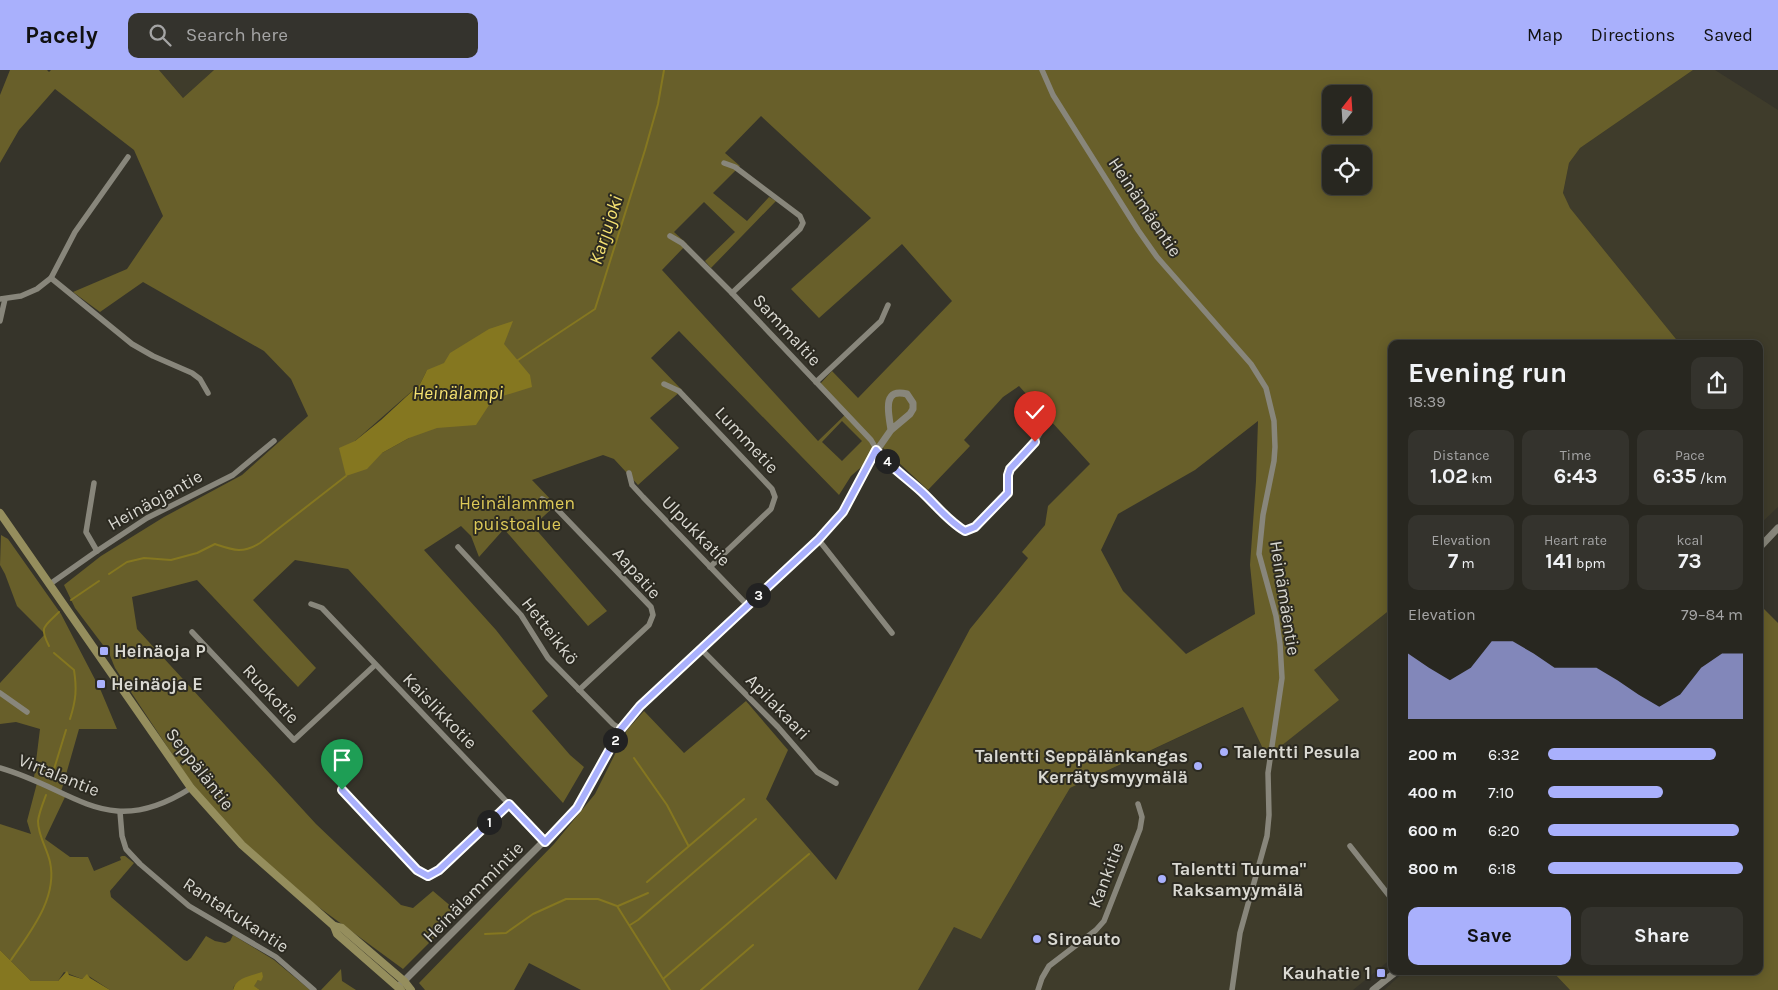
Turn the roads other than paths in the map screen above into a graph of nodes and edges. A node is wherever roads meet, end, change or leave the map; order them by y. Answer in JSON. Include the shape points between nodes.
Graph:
{"nodes":[{"id":1,"x":1042,"y":70,"type":"edge"},
{"id":2,"x":128,"y":157,"type":"dead end"},
{"id":3,"x":724,"y":164,"type":"dead end"},
{"id":4,"x":670,"y":236,"type":"dead end"},
{"id":5,"x":51,"y":278,"type":"junction"},
{"id":6,"x":732,"y":293,"type":"junction"},
{"id":7,"x":2,"y":299,"type":"edge"},
{"id":8,"x":888,"y":305,"type":"dead end"},
{"id":9,"x":0,"y":321,"type":"edge"},
{"id":10,"x":816,"y":382,"type":"junction"},
{"id":11,"x":664,"y":384,"type":"dead end"},
{"id":12,"x":208,"y":393,"type":"dead end"},
{"id":13,"x":891,"y":430,"type":"junction"},
{"id":14,"x":1040,"y":433,"type":"dead end"},
{"id":15,"x":274,"y":441,"type":"dead end"},
{"id":16,"x":876,"y":450,"type":"junction"},
{"id":17,"x":629,"y":473,"type":"dead end"},
{"id":18,"x":94,"y":483,"type":"dead end"},
{"id":19,"x":542,"y":499,"type":"dead end"},
{"id":20,"x":0,"y":513,"type":"edge"},
{"id":21,"x":3,"y":524,"type":"edge"},
{"id":22,"x":1778,"y":528,"type":"edge"},
{"id":23,"x":818,"y":540,"type":"junction"},
{"id":24,"x":1763,"y":544,"type":"edge"},
{"id":25,"x":458,"y":547,"type":"dead end"},
{"id":26,"x":97,"y":551,"type":"junction"},
{"id":27,"x":710,"y":567,"type":"junction"},
{"id":28,"x":50,"y":584,"type":"junction"},
{"id":29,"x":311,"y":604,"type":"dead end"},
{"id":30,"x":747,"y":606,"type":"junction"},
{"id":31,"x":192,"y":632,"type":"dead end"},
{"id":32,"x":892,"y":633,"type":"dead end"},
{"id":33,"x":701,"y":649,"type":"junction"},
{"id":34,"x":375,"y":665,"type":"junction"},
{"id":35,"x":579,"y":690,"type":"junction"},
{"id":36,"x":0,"y":693,"type":"edge"},
{"id":37,"x":27,"y":712,"type":"dead end"},
{"id":38,"x":621,"y":729,"type":"junction"},
{"id":39,"x":0,"y":768,"type":"edge"},
{"id":40,"x":836,"y":784,"type":"dead end"},
{"id":41,"x":191,"y":788,"type":"junction"},
{"id":42,"x":342,"y":790,"type":"dead end"},
{"id":43,"x":509,"y":804,"type":"junction"},
{"id":44,"x":1138,"y":804,"type":"dead end"},
{"id":45,"x":120,"y":812,"type":"junction"},
{"id":46,"x":545,"y":842,"type":"junction"},
{"id":47,"x":1350,"y":846,"type":"dead end"},
{"id":48,"x":1388,"y":894,"type":"edge"},
{"id":49,"x":1392,"y":975,"type":"edge"},
{"id":50,"x":401,"y":986,"type":"edge"},
{"id":51,"x":314,"y":990,"type":"edge"},
{"id":52,"x":411,"y":990,"type":"edge"},
{"id":53,"x":1038,"y":990,"type":"edge"},
{"id":54,"x":1232,"y":990,"type":"edge"},
{"id":55,"x":1373,"y":990,"type":"edge"}],
"edges":[{"from":1,"to":54,"type":"street","name":"Heinämäentie","via":[[1053,95],[1138,230],[1157,257],[1251,364],[1261,377],[1270,400],[1275,447],[1260,554],[1276,616],[1282,678],[1268,773],[1267,836],[1240,933]]},
{"from":2,"to":5,"type":"street","via":[[75,232]]},
{"from":3,"to":6,"type":"street","via":[[735,166],[800,216],[803,223]]},
{"from":4,"to":6,"type":"street","name":"Sammaltie","via":[[682,243]]},
{"from":5,"to":7,"type":"street","via":[[21,296]]},
{"from":5,"to":12,"type":"street","via":[[132,344],[192,373]]},
{"from":6,"to":10,"type":"street","name":"Sammaltie"},
{"from":7,"to":9,"type":"street"},
{"from":8,"to":10,"type":"street","via":[[881,320]]},
{"from":10,"to":16,"type":"street","name":"Sammaltie","via":[[871,440]]},
{"from":11,"to":27,"type":"street","name":"Lummetie","via":[[680,391],[772,489],[775,497],[771,510]]},
{"from":13,"to":13,"type":"street","name":"Heinälammintie","via":[[913,409],[907,394],[900,392],[889,399]]},
{"from":13,"to":16,"type":"street","name":"Heinälammintie"},
{"from":14,"to":16,"type":"street","name":"Sammaltie","via":[[1010,469],[1008,493],[975,527],[965,531]]},
{"from":15,"to":26,"type":"street","name":"Heinäojantie","via":[[232,475],[147,518]]},
{"from":16,"to":23,"type":"street","name":"Heinälammintie","via":[[843,512]]},
{"from":17,"to":27,"type":"street","name":"Ulpukkatie","via":[[632,485]]},
{"from":18,"to":26,"type":"street","via":[[86,532]]},
{"from":19,"to":35,"type":"street","name":"Aapatie","via":[[553,505],[651,607],[653,616],[649,625]]},
{"from":20,"to":21,"type":"main road","name":"Seppäläntie"},
{"from":21,"to":28,"type":"main road","name":"Seppäläntie"},
{"from":22,"to":24,"type":"street"},
{"from":23,"to":30,"type":"street","name":"Heinälammintie"},
{"from":23,"to":32,"type":"street"},
{"from":25,"to":35,"type":"street","name":"Hetteikkö","via":[[521,615],[548,658]]},
{"from":26,"to":28,"type":"street","name":"Heinäojantie"},
{"from":27,"to":30,"type":"street","name":"Ulpukkatie"},
{"from":28,"to":41,"type":"main road","name":"Seppäläntie"},
{"from":29,"to":34,"type":"street","name":"Kaislikkotie","via":[[322,608]]},
{"from":30,"to":33,"type":"street","name":"Heinälammintie"},
{"from":31,"to":34,"type":"street","name":"Ruokotie","via":[[294,740]]},
{"from":33,"to":38,"type":"street","name":"Heinälammintie","via":[[640,706]]},
{"from":33,"to":40,"type":"street","name":"Apilakaari","via":[[778,727],[817,772]]},
{"from":34,"to":43,"type":"street","name":"Kaislikkotie"},
{"from":35,"to":38,"type":"street","name":"Hetteikkö"},
{"from":36,"to":37,"type":"street"},
{"from":38,"to":46,"type":"street","name":"Heinälammintie","via":[[577,808]]},
{"from":39,"to":45,"type":"street","name":"Virtalantie","via":[[96,808]]},
{"from":41,"to":45,"type":"street","name":"Virtalantie","via":[[155,807]]},
{"from":41,"to":50,"type":"main road","name":"Seppäläntie","via":[[242,845],[334,926],[342,928]]},
{"from":42,"to":43,"type":"street","via":[[417,870],[428,876],[439,870]]},
{"from":43,"to":46,"type":"street","name":"Kaislikkotie"},
{"from":44,"to":53,"type":"street","name":"Kankitie","via":[[1142,817],[1140,829],[1107,916],[1096,930],[1048,966]]},
{"from":45,"to":51,"type":"street","name":"Rantakukantie","via":[[126,849],[140,864],[189,906],[276,957]]},
{"from":46,"to":50,"type":"street","name":"Heinälammintie"},
{"from":47,"to":48,"type":"street"},
{"from":49,"to":55,"type":"street"},
{"from":50,"to":52,"type":"main road","name":"Seppäläntie"}]}
